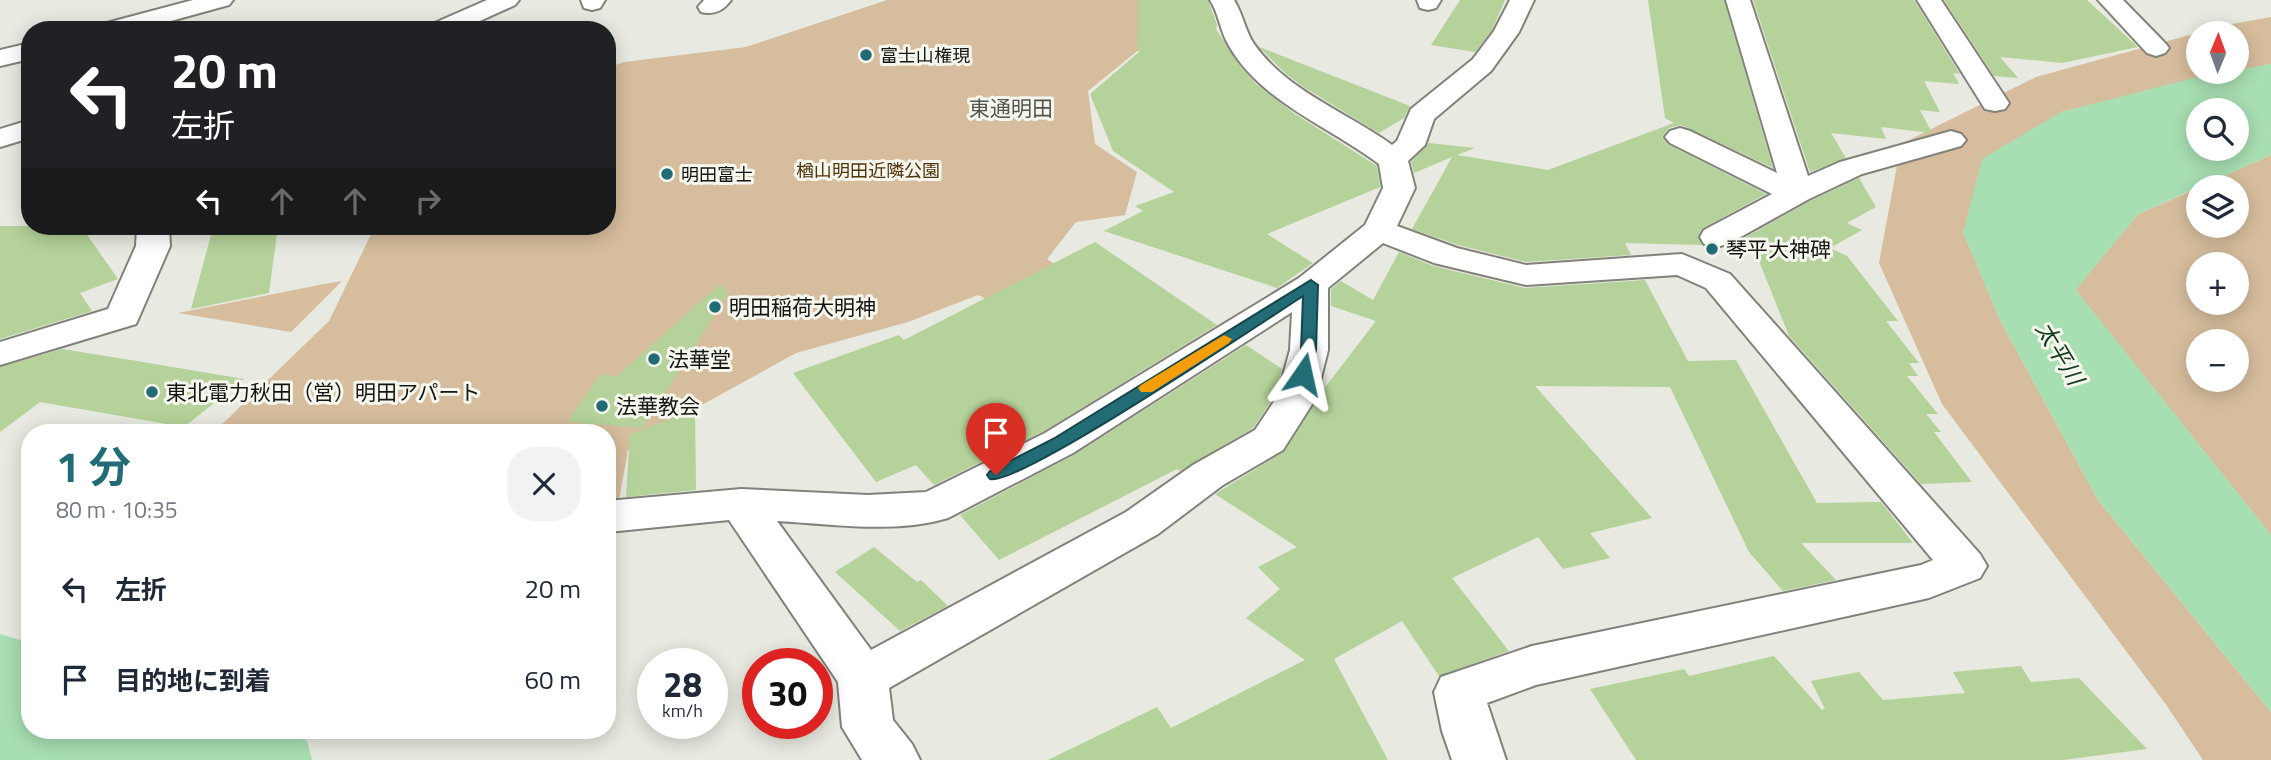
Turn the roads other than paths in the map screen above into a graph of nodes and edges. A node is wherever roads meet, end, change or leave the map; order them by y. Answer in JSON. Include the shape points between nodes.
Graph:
{"nodes":[{"id":1,"x":220,"y":0,"type":"edge"},
{"id":2,"x":507,"y":0,"type":"edge"},
{"id":3,"x":1738,"y":0,"type":"edge"},
{"id":4,"x":1929,"y":0,"type":"edge"},
{"id":5,"x":2110,"y":0,"type":"edge"},
{"id":6,"x":1531,"y":4,"type":"edge"},
{"id":7,"x":1235,"y":5,"type":"edge"},
{"id":8,"x":142,"y":21,"type":"edge"},
{"id":9,"x":459,"y":21,"type":"edge"},
{"id":10,"x":2156,"y":48,"type":"dead end"},
{"id":11,"x":21,"y":53,"type":"edge"},
{"id":12,"x":0,"y":58,"type":"edge"},
{"id":13,"x":1995,"y":103,"type":"dead end"},
{"id":14,"x":21,"y":132,"type":"edge"},
{"id":15,"x":1680,"y":137,"type":"dead end"},
{"id":16,"x":0,"y":138,"type":"edge"},
{"id":17,"x":1951,"y":140,"type":"dead end"},
{"id":18,"x":1392,"y":159,"type":"junction"},
{"id":19,"x":1798,"y":192,"type":"junction"},
{"id":20,"x":1379,"y":230,"type":"junction"},
{"id":21,"x":153,"y":235,"type":"edge"},
{"id":22,"x":1716,"y":237,"type":"dead end"},
{"id":23,"x":1311,"y":285,"type":"junction"},
{"id":24,"x":0,"y":354,"type":"edge"},
{"id":25,"x":741,"y":504,"type":"junction"},
{"id":26,"x":616,"y":515,"type":"edge"},
{"id":27,"x":863,"y":677,"type":"junction"},
{"id":28,"x":893,"y":760,"type":"edge"},
{"id":29,"x":1479,"y":760,"type":"edge"}],
"edges":[{"from":1,"to":8,"type":"street"},
{"from":2,"to":9,"type":"street"},
{"from":3,"to":19,"type":"street"},
{"from":4,"to":13,"type":"street"},
{"from":5,"to":10,"type":"street"},
{"from":6,"to":18,"type":"street","via":[[1482,65],[1421,115],[1410,145]]},
{"from":7,"to":18,"type":"street","via":[[1240,43],[1264,72],[1290,95]]},
{"from":11,"to":12,"type":"street"},
{"from":14,"to":16,"type":"street"},
{"from":15,"to":19,"type":"street","via":[[1776,186]]},
{"from":17,"to":19,"type":"street","via":[[1851,168]]},
{"from":18,"to":20,"type":"street","via":[[1399,188]]},
{"from":19,"to":22,"type":"street"},
{"from":20,"to":23,"type":"street"},
{"from":20,"to":29,"type":"street","via":[[1446,256],[1526,275],[1682,264],[1718,281],[1964,566],[1929,582],[1532,666],[1459,692]]},
{"from":21,"to":24,"type":"street","via":[[153,246],[123,316]]},
{"from":23,"to":25,"type":"street","via":[[1059,443],[933,507],[867,510]]},
{"from":23,"to":27,"type":"street","via":[[1309,350],[1296,398],[1269,440],[1208,475],[1142,523]]},
{"from":25,"to":26,"type":"street"},
{"from":25,"to":27,"type":"street"},
{"from":27,"to":28,"type":"street","via":[[868,727]]}]}
